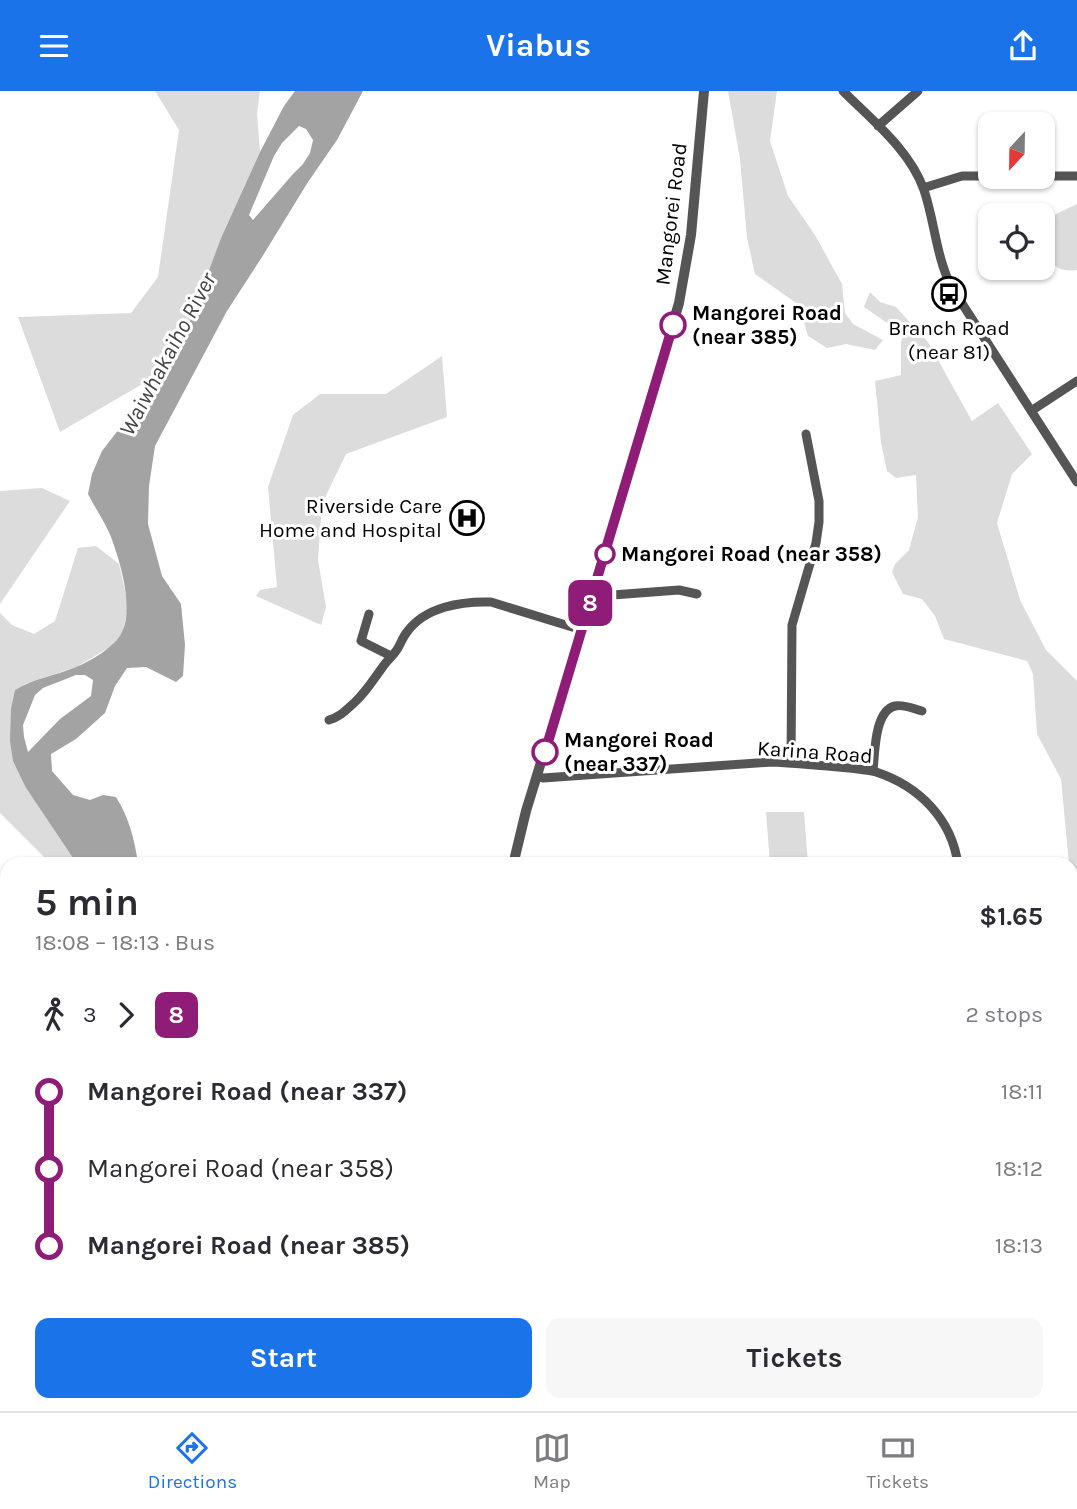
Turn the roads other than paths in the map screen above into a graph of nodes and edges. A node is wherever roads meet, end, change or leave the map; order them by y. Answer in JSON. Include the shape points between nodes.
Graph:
{"nodes":[{"id":1,"x":704,"y":91,"type":"edge"},
{"id":2,"x":843,"y":91,"type":"edge"},
{"id":3,"x":918,"y":91,"type":"edge"},
{"id":4,"x":878,"y":126,"type":"junction"},
{"id":5,"x":978,"y":176,"type":"edge"},
{"id":6,"x":1055,"y":176,"type":"edge"},
{"id":7,"x":1077,"y":176,"type":"edge"},
{"id":8,"x":923,"y":188,"type":"junction"},
{"id":9,"x":1077,"y":381,"type":"edge"},
{"id":10,"x":1031,"y":411,"type":"junction"},
{"id":11,"x":806,"y":434,"type":"dead end"},
{"id":12,"x":1077,"y":482,"type":"edge"},
{"id":13,"x":593,"y":593,"type":"junction"},
{"id":14,"x":697,"y":594,"type":"dead end"},
{"id":15,"x":369,"y":614,"type":"dead end"},
{"id":16,"x":582,"y":630,"type":"junction"},
{"id":17,"x":391,"y":656,"type":"junction"},
{"id":18,"x":922,"y":711,"type":"dead end"},
{"id":19,"x":329,"y":720,"type":"dead end"},
{"id":20,"x":791,"y":763,"type":"junction"},
{"id":21,"x":873,"y":771,"type":"junction"},
{"id":22,"x":537,"y":776,"type":"junction"},
{"id":23,"x":515,"y":857,"type":"edge"},
{"id":24,"x":956,"y":857,"type":"edge"}],
"edges":[{"from":1,"to":13,"type":"street","name":"Mangorei Road","via":[[691,235],[679,303]]},
{"from":2,"to":4,"type":"street"},
{"from":3,"to":4,"type":"street"},
{"from":4,"to":8,"type":"street","via":[[910,162]]},
{"from":5,"to":8,"type":"street"},
{"from":6,"to":7,"type":"street"},
{"from":8,"to":10,"type":"street","via":[[947,278]]},
{"from":9,"to":10,"type":"street"},
{"from":10,"to":12,"type":"street"},
{"from":11,"to":20,"type":"street","via":[[819,522],[792,625]]},
{"from":13,"to":14,"type":"street","via":[[679,590]]},
{"from":13,"to":16,"type":"street","name":"Mangorei Road"},
{"from":15,"to":17,"type":"street","via":[[361,641]]},
{"from":16,"to":17,"type":"street","via":[[505,605],[477,602],[437,609],[420,618]]},
{"from":16,"to":22,"type":"street","name":"Mangorei Road"},
{"from":17,"to":19,"type":"street","via":[[363,695],[338,718]]},
{"from":18,"to":21,"type":"street","via":[[895,706],[882,716]]},
{"from":20,"to":21,"type":"street","name":"Karina Road"},
{"from":20,"to":22,"type":"street","name":"Karina Road"},
{"from":21,"to":24,"type":"street","name":"Karina Road","via":[[910,787],[933,808],[951,837]]},
{"from":22,"to":23,"type":"street","name":"Mangorei Road"}]}
